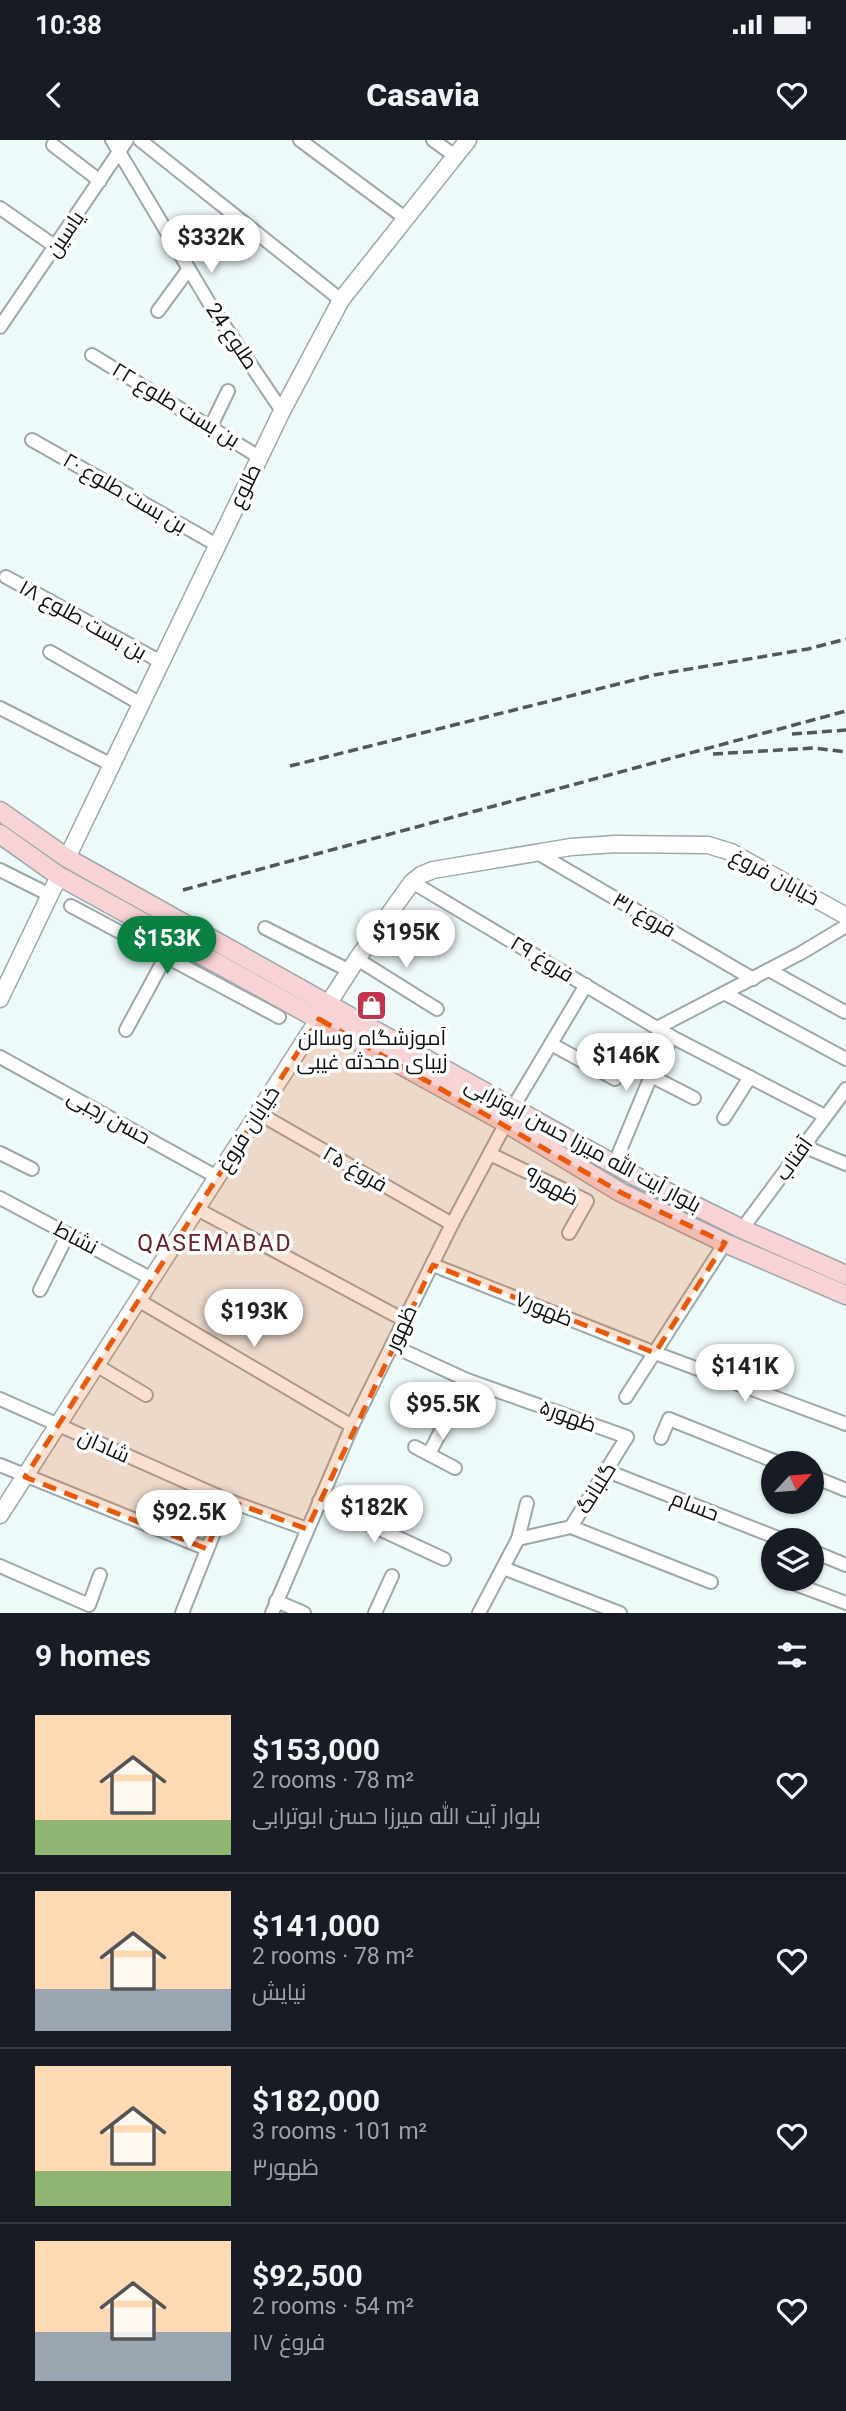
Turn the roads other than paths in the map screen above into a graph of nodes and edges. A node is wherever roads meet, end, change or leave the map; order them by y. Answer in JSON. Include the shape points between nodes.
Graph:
{"nodes":[{"id":1,"x":112,"y":140,"type":"edge"},
{"id":2,"x":127,"y":140,"type":"edge"},
{"id":3,"x":140,"y":140,"type":"edge"},
{"id":4,"x":300,"y":140,"type":"edge"},
{"id":5,"x":433,"y":140,"type":"edge"},
{"id":6,"x":468,"y":140,"type":"edge"},
{"id":7,"x":53,"y":145,"type":"dead end"},
{"id":8,"x":119,"y":152,"type":"junction"},
{"id":9,"x":455,"y":156,"type":"junction"},
{"id":10,"x":100,"y":181,"type":"junction"},
{"id":11,"x":0,"y":208,"type":"edge"},
{"id":12,"x":405,"y":218,"type":"junction"},
{"id":13,"x":56,"y":247,"type":"junction"},
{"id":14,"x":188,"y":270,"type":"junction"},
{"id":15,"x":341,"y":300,"type":"junction"},
{"id":16,"x":158,"y":311,"type":"dead end"},
{"id":17,"x":0,"y":327,"type":"edge"},
{"id":18,"x":92,"y":355,"type":"dead end"},
{"id":19,"x":228,"y":390,"type":"dead end"},
{"id":20,"x":282,"y":411,"type":"junction"},
{"id":21,"x":211,"y":426,"type":"junction"},
{"id":22,"x":32,"y":440,"type":"dead end"},
{"id":23,"x":259,"y":457,"type":"junction"},
{"id":24,"x":217,"y":545,"type":"junction"},
{"id":25,"x":6,"y":577,"type":"dead end"},
{"id":26,"x":50,"y":652,"type":"dead end"},
{"id":27,"x":161,"y":662,"type":"junction"},
{"id":28,"x":141,"y":704,"type":"junction"},
{"id":29,"x":0,"y":708,"type":"edge"},
{"id":30,"x":112,"y":765,"type":"junction"},
{"id":31,"x":0,"y":811,"type":"edge"},
{"id":32,"x":0,"y":834,"type":"edge"},
{"id":33,"x":536,"y":852,"type":"junction"},
{"id":34,"x":67,"y":858,"type":"junction"},
{"id":35,"x":0,"y":870,"type":"edge"},
{"id":36,"x":59,"y":876,"type":"junction"},
{"id":37,"x":412,"y":882,"type":"junction"},
{"id":38,"x":50,"y":895,"type":"junction"},
{"id":39,"x":71,"y":906,"type":"dead end"},
{"id":40,"x":114,"y":907,"type":"junction"},
{"id":41,"x":846,"y":916,"type":"edge"},
{"id":42,"x":106,"y":924,"type":"junction"},
{"id":43,"x":846,"y":926,"type":"edge"},
{"id":44,"x":265,"y":928,"type":"dead end"},
{"id":45,"x":166,"y":956,"type":"junction"},
{"id":46,"x":353,"y":965,"type":"junction"},
{"id":47,"x":769,"y":970,"type":"junction"},
{"id":48,"x":753,"y":979,"type":"junction"},
{"id":49,"x":4,"y":980,"type":"edge"},
{"id":50,"x":586,"y":985,"type":"junction"},
{"id":51,"x":247,"y":990,"type":"junction"},
{"id":52,"x":724,"y":993,"type":"junction"},
{"id":53,"x":0,"y":999,"type":"edge"},
{"id":54,"x":437,"y":1009,"type":"dead end"},
{"id":55,"x":323,"y":1012,"type":"junction"},
{"id":56,"x":845,"y":1012,"type":"edge"},
{"id":57,"x":279,"y":1017,"type":"dead end"},
{"id":58,"x":657,"y":1028,"type":"junction"},
{"id":59,"x":126,"y":1030,"type":"dead end"},
{"id":60,"x":672,"y":1037,"type":"junction"},
{"id":61,"x":551,"y":1044,"type":"junction"},
{"id":62,"x":0,"y":1057,"type":"edge"},
{"id":63,"x":846,"y":1059,"type":"edge"},
{"id":64,"x":651,"y":1076,"type":"junction"},
{"id":65,"x":750,"y":1077,"type":"junction"},
{"id":66,"x":615,"y":1079,"type":"dead end"},
{"id":67,"x":846,"y":1089,"type":"edge"},
{"id":68,"x":694,"y":1098,"type":"dead end"},
{"id":69,"x":258,"y":1113,"type":"junction"},
{"id":70,"x":509,"y":1116,"type":"junction"},
{"id":71,"x":825,"y":1116,"type":"junction"},
{"id":72,"x":724,"y":1118,"type":"dead end"},
{"id":73,"x":803,"y":1146,"type":"junction"},
{"id":74,"x":0,"y":1153,"type":"edge"},
{"id":75,"x":490,"y":1153,"type":"junction"},
{"id":76,"x":846,"y":1164,"type":"edge"},
{"id":77,"x":614,"y":1165,"type":"junction"},
{"id":78,"x":32,"y":1169,"type":"dead end"},
{"id":79,"x":218,"y":1177,"type":"junction"},
{"id":80,"x":1,"y":1199,"type":"edge"},
{"id":81,"x":197,"y":1209,"type":"junction"},
{"id":82,"x":452,"y":1224,"type":"junction"},
{"id":83,"x":742,"y":1229,"type":"junction"},
{"id":84,"x":569,"y":1233,"type":"dead end"},
{"id":85,"x":68,"y":1234,"type":"junction"},
{"id":86,"x":725,"y":1243,"type":"junction"},
{"id":87,"x":433,"y":1265,"type":"junction"},
{"id":88,"x":846,"y":1275,"type":"edge"},
{"id":89,"x":152,"y":1279,"type":"junction"},
{"id":90,"x":40,"y":1290,"type":"dead end"},
{"id":91,"x":846,"y":1295,"type":"edge"},
{"id":92,"x":138,"y":1300,"type":"junction"},
{"id":93,"x":404,"y":1320,"type":"junction"},
{"id":94,"x":393,"y":1346,"type":"junction"},
{"id":95,"x":655,"y":1353,"type":"junction"},
{"id":96,"x":96,"y":1365,"type":"junction"},
{"id":97,"x":467,"y":1380,"type":"junction"},
{"id":98,"x":145,"y":1395,"type":"dead end"},
{"id":99,"x":626,"y":1398,"type":"dead end"},
{"id":100,"x":0,"y":1399,"type":"edge"},
{"id":101,"x":846,"y":1424,"type":"edge"},
{"id":102,"x":58,"y":1425,"type":"junction"},
{"id":103,"x":352,"y":1426,"type":"junction"},
{"id":104,"x":627,"y":1437,"type":"joint"},
{"id":105,"x":661,"y":1438,"type":"dead end"},
{"id":106,"x":415,"y":1447,"type":"dead end"},
{"id":107,"x":429,"y":1454,"type":"junction"},
{"id":108,"x":761,"y":1456,"type":"edge"},
{"id":109,"x":0,"y":1465,"type":"edge"},
{"id":110,"x":455,"y":1468,"type":"dead end"},
{"id":111,"x":607,"y":1471,"type":"junction"},
{"id":112,"x":24,"y":1477,"type":"junction"},
{"id":113,"x":824,"y":1481,"type":"edge"},
{"id":114,"x":846,"y":1490,"type":"edge"},
{"id":115,"x":227,"y":1500,"type":"junction"},
{"id":116,"x":319,"y":1501,"type":"junction"},
{"id":117,"x":527,"y":1503,"type":"dead end"},
{"id":118,"x":0,"y":1515,"type":"edge"},
{"id":119,"x":571,"y":1527,"type":"junction"},
{"id":120,"x":307,"y":1529,"type":"junction"},
{"id":121,"x":761,"y":1531,"type":"edge"},
{"id":122,"x":518,"y":1539,"type":"junction"},
{"id":123,"x":207,"y":1549,"type":"junction"},
{"id":124,"x":824,"y":1556,"type":"edge"},
{"id":125,"x":444,"y":1559,"type":"dead end"},
{"id":126,"x":846,"y":1565,"type":"edge"},
{"id":127,"x":0,"y":1566,"type":"edge"},
{"id":128,"x":503,"y":1568,"type":"junction"},
{"id":129,"x":100,"y":1575,"type":"dead end"},
{"id":130,"x":392,"y":1576,"type":"dead end"},
{"id":131,"x":711,"y":1583,"type":"dead end"},
{"id":132,"x":815,"y":1591,"type":"edge"},
{"id":133,"x":846,"y":1602,"type":"edge"},
{"id":134,"x":274,"y":1607,"type":"edge"},
{"id":135,"x":182,"y":1613,"type":"edge"},
{"id":136,"x":304,"y":1613,"type":"edge"},
{"id":137,"x":375,"y":1613,"type":"edge"},
{"id":138,"x":479,"y":1613,"type":"edge"},
{"id":139,"x":620,"y":1613,"type":"edge"}],
"edges":[{"from":1,"to":8,"type":"street","name":"طلوع 24"},
{"from":2,"to":8,"type":"street","name":"یاسین"},
{"from":3,"to":15,"type":"street"},
{"from":4,"to":12,"type":"street"},
{"from":5,"to":9,"type":"street"},
{"from":6,"to":9,"type":"street","name":"طلوع"},
{"from":7,"to":10,"type":"street"},
{"from":8,"to":10,"type":"street","name":"یاسین"},
{"from":8,"to":14,"type":"street","name":"طلوع 24"},
{"from":9,"to":12,"type":"street","name":"طلوع"},
{"from":10,"to":13,"type":"street","name":"یاسین"},
{"from":11,"to":13,"type":"street"},
{"from":12,"to":15,"type":"street","name":"طلوع"},
{"from":13,"to":17,"type":"street","name":"یاسین"},
{"from":14,"to":16,"type":"street"},
{"from":14,"to":20,"type":"street","name":"طلوع 24"},
{"from":15,"to":20,"type":"street","name":"طلوع"},
{"from":18,"to":21,"type":"street","name":"بن بست طلوع ۲۲"},
{"from":19,"to":21,"type":"street"},
{"from":20,"to":23,"type":"street","name":"طلوع"},
{"from":21,"to":23,"type":"street","name":"بن بست طلوع ۲۲"},
{"from":22,"to":24,"type":"street","name":"بن بست طلوع ۲۰"},
{"from":23,"to":24,"type":"street","name":"طلوع"},
{"from":24,"to":27,"type":"street","name":"طلوع"},
{"from":25,"to":27,"type":"street","name":"بن بست طلوع ۱۸"},
{"from":26,"to":28,"type":"street"},
{"from":27,"to":28,"type":"street","name":"طلوع"},
{"from":28,"to":30,"type":"street","name":"طلوع"},
{"from":29,"to":30,"type":"street"},
{"from":30,"to":34,"type":"street","name":"طلوع"},
{"from":31,"to":34,"type":"main road","name":"بلوار آیت الله میرزا حسن ابوترابی"},
{"from":32,"to":36,"type":"main road","name":"بلوار آیت الله میرزا حسن ابوترابی"},
{"from":33,"to":37,"type":"street","name":"خیابان فروغ","via":[[433,870]]},
{"from":33,"to":41,"type":"street","name":"خیابان فروغ","via":[[616,844],[708,845],[731,852]]},
{"from":33,"to":48,"type":"street","name":"فروغ ۳۱"},
{"from":34,"to":36,"type":"main road"},
{"from":34,"to":55,"type":"main road","name":"بلوار آیت الله میرزا حسن ابوترابی"},
{"from":35,"to":38,"type":"street"},
{"from":36,"to":38,"type":"street"},
{"from":36,"to":40,"type":"main road","name":"بلوار آیت الله میرزا حسن ابوترابی"},
{"from":37,"to":46,"type":"street","name":"خیابان فروغ"},
{"from":37,"to":50,"type":"street","name":"فروغ ۲۹"},
{"from":38,"to":49,"type":"street"},
{"from":39,"to":42,"type":"street"},
{"from":40,"to":42,"type":"street"},
{"from":40,"to":51,"type":"main road","name":"بلوار آیت الله میرزا حسن ابوترابی"},
{"from":42,"to":45,"type":"street"},
{"from":43,"to":47,"type":"street"},
{"from":44,"to":46,"type":"street"},
{"from":45,"to":51,"type":"street"},
{"from":45,"to":59,"type":"street"},
{"from":46,"to":54,"type":"street"},
{"from":46,"to":55,"type":"street","name":"خیابان فروغ"},
{"from":47,"to":48,"type":"street"},
{"from":47,"to":56,"type":"street"},
{"from":48,"to":52,"type":"street"},
{"from":49,"to":53,"type":"street"},
{"from":50,"to":58,"type":"street","name":"فروغ ۲۹"},
{"from":50,"to":61,"type":"street","name":"ظهور"},
{"from":51,"to":55,"type":"main road","name":"بلوار آیت الله میرزا حسن ابوترابی"},
{"from":51,"to":57,"type":"street"},
{"from":52,"to":58,"type":"street"},
{"from":52,"to":63,"type":"street"},
{"from":55,"to":69,"type":"street","name":"خیابان فروغ"},
{"from":55,"to":70,"type":"main road","name":"بلوار آیت الله میرزا حسن ابوترابی"},
{"from":58,"to":60,"type":"street","name":"فروغ ۲۹"},
{"from":60,"to":64,"type":"street"},
{"from":60,"to":65,"type":"street","name":"فروغ ۲۹"},
{"from":61,"to":66,"type":"street"},
{"from":61,"to":70,"type":"street","name":"ظهور"},
{"from":62,"to":79,"type":"street","name":"حسن رجبی"},
{"from":64,"to":68,"type":"street"},
{"from":64,"to":77,"type":"street"},
{"from":65,"to":71,"type":"street","name":"فروغ ۲۹"},
{"from":65,"to":72,"type":"street"},
{"from":67,"to":71,"type":"street","name":"آفتاب"},
{"from":69,"to":79,"type":"street","name":"خیابان فروغ"},
{"from":69,"to":82,"type":"street","name":"فروغ ۲۵"},
{"from":70,"to":75,"type":"street","name":"ظهور"},
{"from":70,"to":77,"type":"main road","name":"بلوار آیت الله میرزا حسن ابوترابی"},
{"from":70,"to":86,"type":"main road","name":"بلوار آیت الله میرزا حسن ابوترابی","via":[[621,1192]]},
{"from":71,"to":73,"type":"street","name":"آفتاب"},
{"from":73,"to":76,"type":"street"},
{"from":73,"to":83,"type":"street","name":"آفتاب"},
{"from":74,"to":78,"type":"street"},
{"from":75,"to":82,"type":"street","name":"ظهور"},
{"from":75,"to":84,"type":"street","name":"ظهور۹","via":[[587,1201]]},
{"from":77,"to":83,"type":"main road","name":"بلوار آیت الله میرزا حسن ابوترابی"},
{"from":79,"to":81,"type":"street","name":"خیابان فروغ"},
{"from":80,"to":85,"type":"street","name":"نشاط"},
{"from":81,"to":89,"type":"street","name":"خیابان فروغ"},
{"from":81,"to":93,"type":"street"},
{"from":82,"to":87,"type":"street","name":"ظهور"},
{"from":83,"to":88,"type":"main road","name":"بلوار آیت الله میرزا حسن ابوترابی"},
{"from":85,"to":89,"type":"street","name":"نشاط"},
{"from":85,"to":90,"type":"street"},
{"from":86,"to":91,"type":"main road","name":"بلوار آیت الله میرزا حسن ابوترابی"},
{"from":86,"to":95,"type":"street"},
{"from":87,"to":93,"type":"street","name":"ظهور"},
{"from":87,"to":95,"type":"street","name":"ظهور۷"},
{"from":89,"to":92,"type":"street","name":"خیابان فروغ"},
{"from":92,"to":96,"type":"street","name":"خیابان فروغ"},
{"from":92,"to":103,"type":"street"},
{"from":93,"to":94,"type":"street","name":"ظهور"},
{"from":94,"to":97,"type":"street","name":"ظهور۵"},
{"from":94,"to":103,"type":"street","name":"ظهور"},
{"from":95,"to":99,"type":"street"},
{"from":95,"to":101,"type":"street","name":"ظهور۷"},
{"from":96,"to":98,"type":"street"},
{"from":96,"to":102,"type":"street","name":"خیابان فروغ"},
{"from":97,"to":104,"type":"street","name":"ظهور۵"},
{"from":97,"to":107,"type":"street"},
{"from":100,"to":102,"type":"street","name":"شادان"},
{"from":102,"to":112,"type":"street","name":"خیابان فروغ"},
{"from":102,"to":115,"type":"street","name":"شادان"},
{"from":103,"to":116,"type":"street","name":"ظهور"},
{"from":104,"to":111,"type":"street","name":"گلبانگ"},
{"from":105,"to":108,"type":"street","via":[[669,1419]]},
{"from":106,"to":107,"type":"street"},
{"from":107,"to":110,"type":"street"},
{"from":109,"to":112,"type":"street"},
{"from":111,"to":119,"type":"street","name":"گلبانگ"},
{"from":111,"to":121,"type":"street","name":"حسام"},
{"from":112,"to":118,"type":"street","name":"خیابان فروغ"},
{"from":112,"to":123,"type":"street"},
{"from":113,"to":114,"type":"street"},
{"from":115,"to":120,"type":"street","name":"شادان"},
{"from":115,"to":123,"type":"street"},
{"from":116,"to":120,"type":"street","name":"ظهور"},
{"from":116,"to":125,"type":"street"},
{"from":117,"to":122,"type":"street"},
{"from":119,"to":122,"type":"street","name":"گلبانگ"},
{"from":119,"to":131,"type":"street"},
{"from":120,"to":134,"type":"street","name":"ظهور"},
{"from":122,"to":128,"type":"street"},
{"from":123,"to":135,"type":"street"},
{"from":124,"to":126,"type":"street"},
{"from":127,"to":129,"type":"street","via":[[89,1605]]},
{"from":128,"to":138,"type":"street"},
{"from":128,"to":139,"type":"street"},
{"from":130,"to":137,"type":"street"},
{"from":132,"to":133,"type":"street"},
{"from":134,"to":136,"type":"street"}]}
